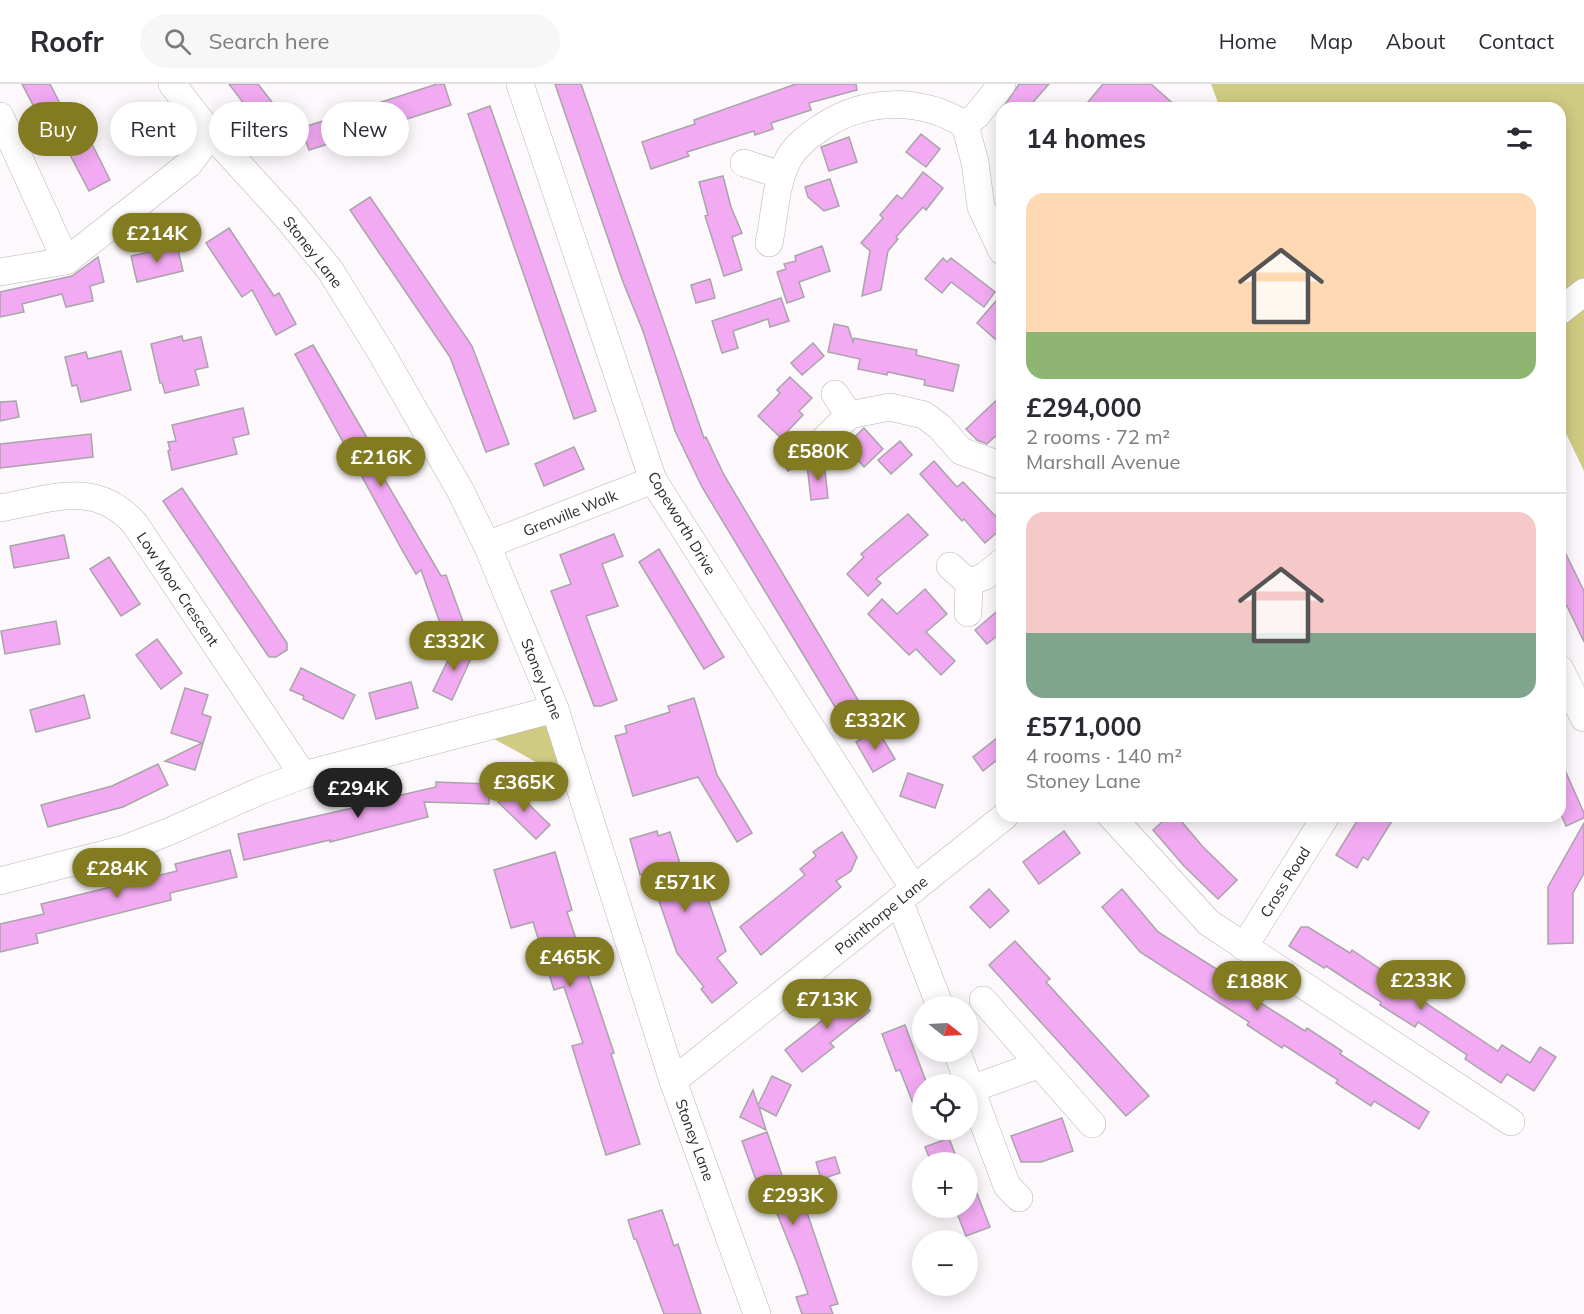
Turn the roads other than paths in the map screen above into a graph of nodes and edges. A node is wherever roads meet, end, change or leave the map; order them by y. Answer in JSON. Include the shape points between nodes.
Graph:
{"nodes":[{"id":1,"x":171,"y":84,"type":"edge"},
{"id":2,"x":520,"y":84,"type":"edge"},
{"id":3,"x":1002,"y":84,"type":"edge"},
{"id":4,"x":0,"y":116,"type":"edge"},
{"id":5,"x":964,"y":125,"type":"junction"},
{"id":6,"x":209,"y":132,"type":"edge"},
{"id":7,"x":209,"y":137,"type":"edge"},
{"id":8,"x":231,"y":156,"type":"edge"},
{"id":9,"x":744,"y":163,"type":"dead end"},
{"id":10,"x":781,"y":175,"type":"junction"},
{"id":11,"x":996,"y":238,"type":"edge"},
{"id":12,"x":769,"y":243,"type":"dead end"},
{"id":13,"x":66,"y":261,"type":"junction"},
{"id":14,"x":0,"y":272,"type":"edge"},
{"id":15,"x":1584,"y":292,"type":"edge"},
{"id":16,"x":1566,"y":306,"type":"edge"},
{"id":17,"x":825,"y":440,"type":"dead end"},
{"id":18,"x":996,"y":464,"type":"edge"},
{"id":19,"x":653,"y":480,"type":"junction"},
{"id":20,"x":0,"y":508,"type":"edge"},
{"id":21,"x":487,"y":546,"type":"junction"},
{"id":22,"x":996,"y":567,"type":"edge"},
{"id":23,"x":968,"y":613,"type":"dead end"},
{"id":24,"x":1566,"y":681,"type":"edge"},
{"id":25,"x":555,"y":709,"type":"junction"},
{"id":26,"x":1584,"y":718,"type":"edge"},
{"id":27,"x":303,"y":775,"type":"junction"},
{"id":28,"x":998,"y":822,"type":"edge"},
{"id":29,"x":1117,"y":822,"type":"edge"},
{"id":30,"x":1322,"y":822,"type":"edge"},
{"id":31,"x":0,"y":881,"type":"edge"},
{"id":32,"x":907,"y":895,"type":"junction"},
{"id":33,"x":1244,"y":947,"type":"junction"},
{"id":34,"x":937,"y":996,"type":"edge"},
{"id":35,"x":983,"y":1000,"type":"dead end"},
{"id":36,"x":1038,"y":1065,"type":"junction"},
{"id":37,"x":674,"y":1081,"type":"junction"},
{"id":38,"x":978,"y":1086,"type":"edge"},
{"id":39,"x":978,"y":1108,"type":"edge"},
{"id":40,"x":1511,"y":1122,"type":"dead end"},
{"id":41,"x":1092,"y":1124,"type":"dead end"},
{"id":42,"x":1019,"y":1198,"type":"dead end"},
{"id":43,"x":757,"y":1314,"type":"edge"}],
"edges":[{"from":1,"to":6,"type":"street","name":"Stoney Lane"},
{"from":2,"to":19,"type":"street","name":"Copeworth Drive"},
{"from":3,"to":5,"type":"street"},
{"from":4,"to":13,"type":"street"},
{"from":5,"to":10,"type":"street","via":[[950,116],[904,104],[858,109],[837,117],[801,141]]},
{"from":5,"to":11,"type":"street","via":[[975,162],[981,207]]},
{"from":7,"to":13,"type":"street","via":[[189,164]]},
{"from":8,"to":21,"type":"street","name":"Stoney Lane","via":[[330,270],[460,490]]},
{"from":9,"to":10,"type":"street"},
{"from":10,"to":12,"type":"street"},
{"from":13,"to":14,"type":"street"},
{"from":15,"to":16,"type":"street"},
{"from":17,"to":18,"type":"street","via":[[842,404],[890,407],[924,415],[961,451]]},
{"from":19,"to":21,"type":"street","name":"Grenville Walk"},
{"from":19,"to":32,"type":"street","name":"Copeworth Drive"},
{"from":20,"to":27,"type":"street","name":"Low Moor Crescent","via":[[79,495],[111,502],[124,511]]},
{"from":21,"to":25,"type":"street","name":"Stoney Lane"},
{"from":22,"to":23,"type":"street","via":[[985,576],[960,575]]},
{"from":24,"to":26,"type":"street"},
{"from":25,"to":27,"type":"street"},
{"from":25,"to":37,"type":"street","name":"Stoney Lane"},
{"from":27,"to":31,"type":"street","via":[[124,849]]},
{"from":28,"to":32,"type":"street","name":"Painthorpe Lane"},
{"from":29,"to":33,"type":"street","via":[[1209,922]]},
{"from":30,"to":33,"type":"street","name":"Cross Road"},
{"from":32,"to":34,"type":"street","name":"Copeworth Drive"},
{"from":32,"to":37,"type":"street","name":"Painthorpe Lane"},
{"from":33,"to":40,"type":"street"},
{"from":35,"to":36,"type":"street"},
{"from":36,"to":38,"type":"street"},
{"from":36,"to":41,"type":"street"},
{"from":37,"to":43,"type":"street","name":"Stoney Lane"},
{"from":39,"to":42,"type":"street","via":[[1007,1185]]}]}
